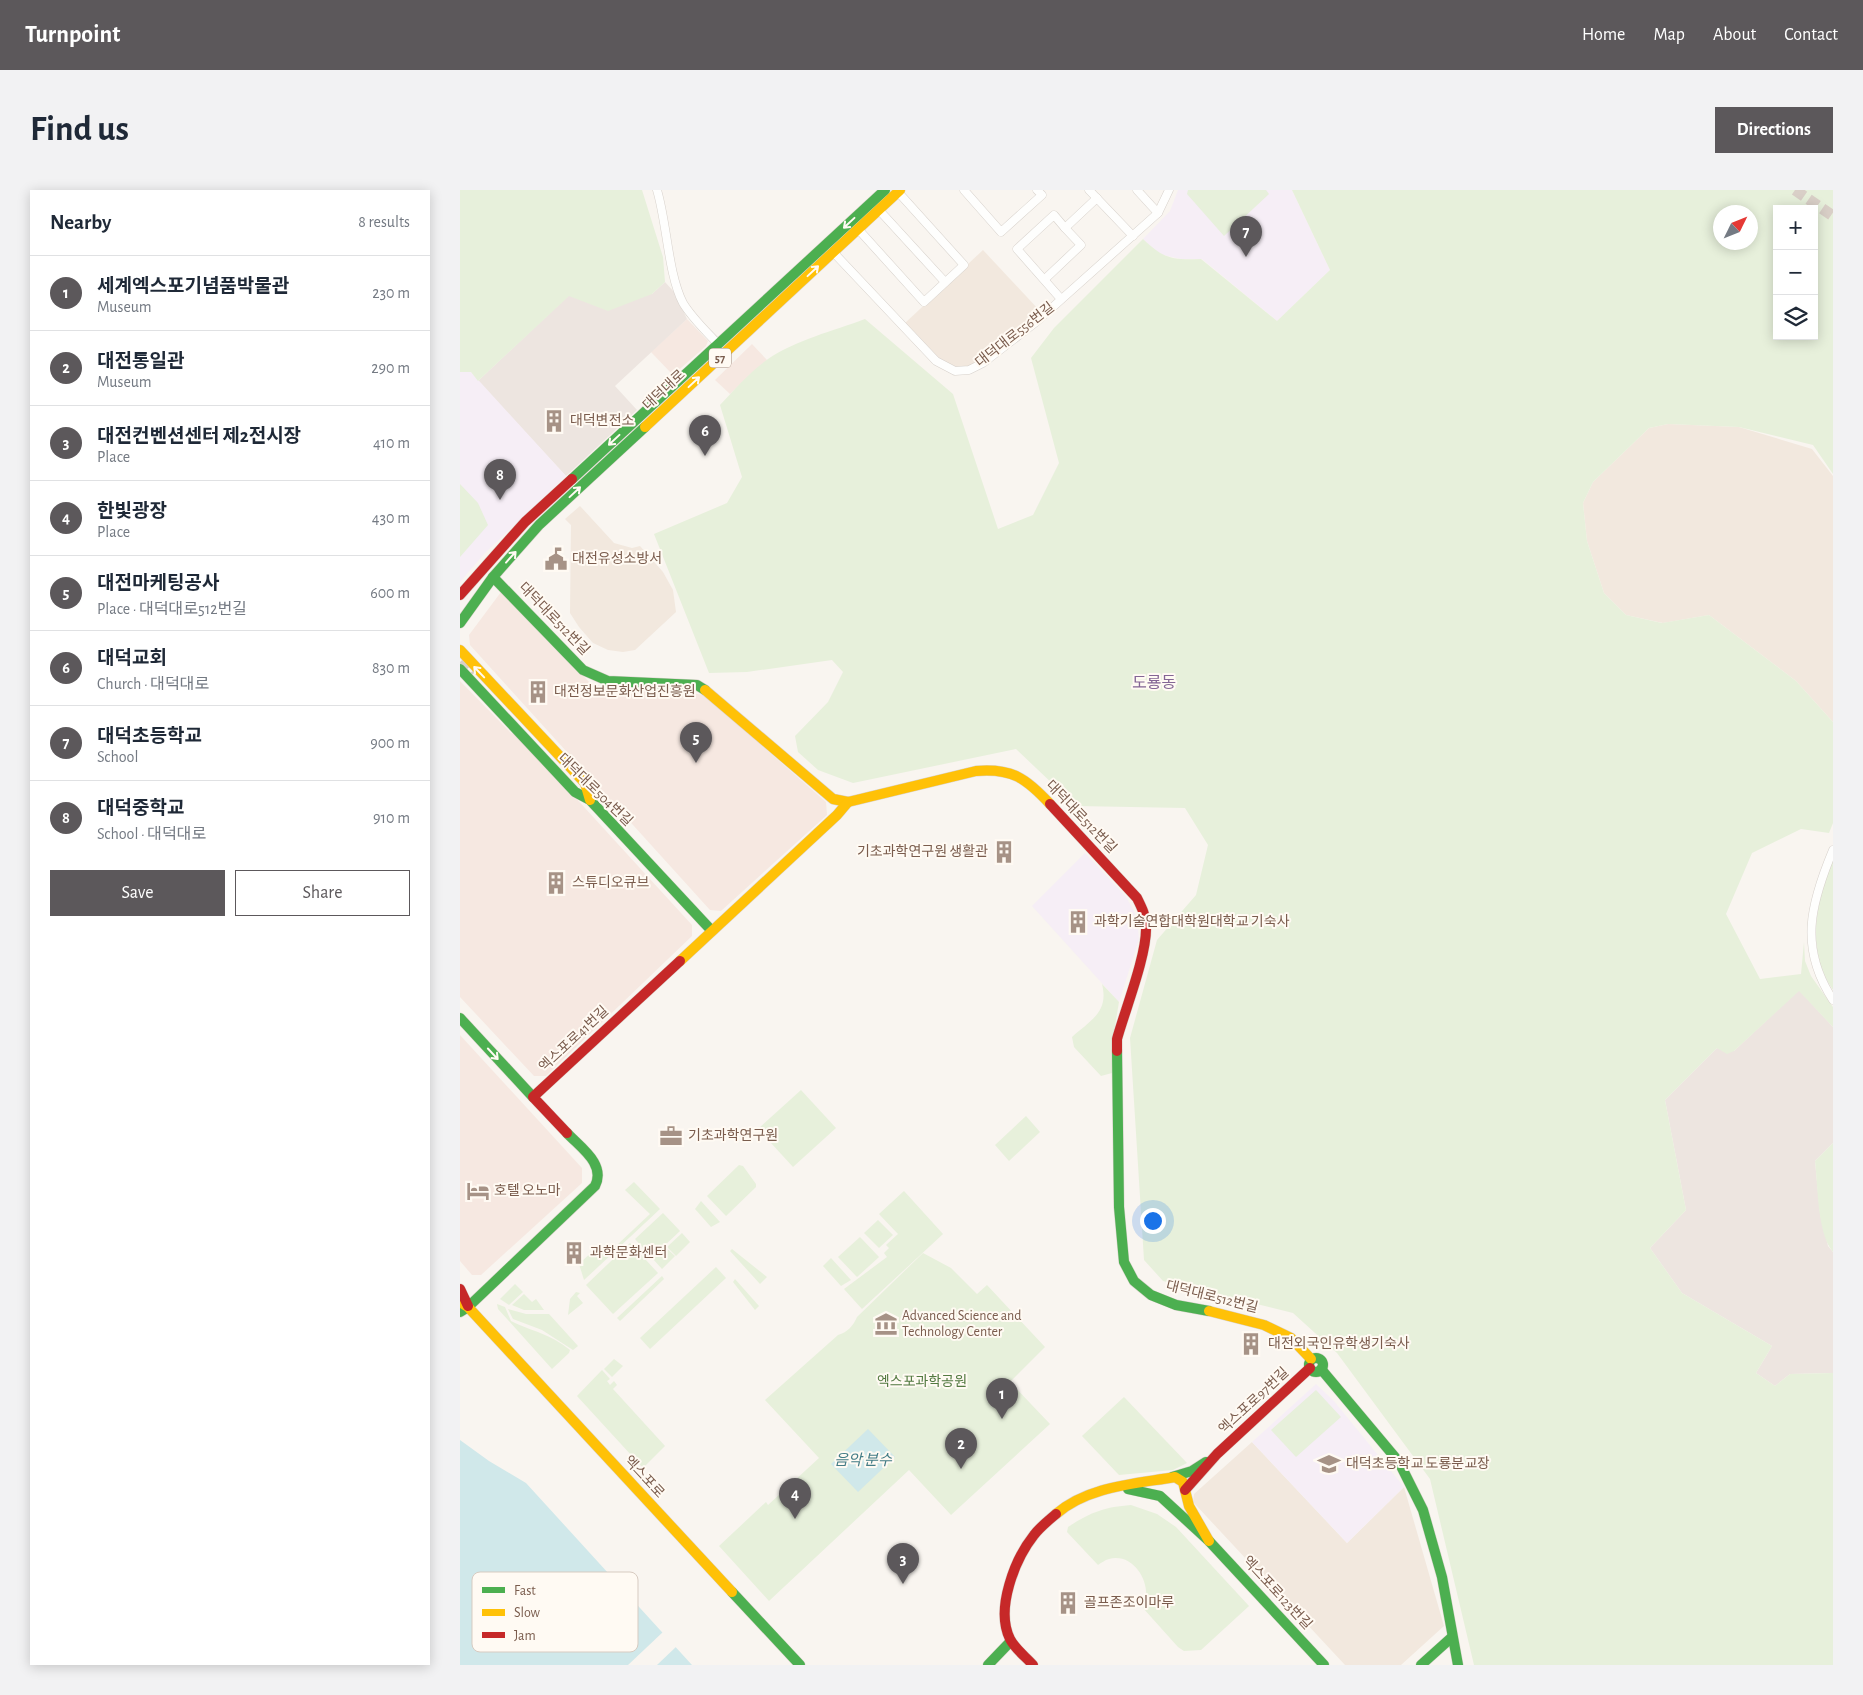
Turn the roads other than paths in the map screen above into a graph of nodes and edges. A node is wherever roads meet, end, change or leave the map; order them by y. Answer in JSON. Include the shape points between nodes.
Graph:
{"nodes":[{"id":1,"x":657,"y":190,"type":"edge"},
{"id":2,"x":885,"y":190,"type":"edge"},
{"id":3,"x":964,"y":190,"type":"edge"},
{"id":4,"x":1037,"y":190,"type":"edge"},
{"id":5,"x":1089,"y":190,"type":"edge"},
{"id":6,"x":1137,"y":190,"type":"edge"},
{"id":7,"x":1169,"y":190,"type":"edge"},
{"id":8,"x":899,"y":191,"type":"edge"},
{"id":9,"x":1097,"y":198,"type":"junction"},
{"id":10,"x":879,"y":210,"type":"junction"},
{"id":11,"x":1158,"y":213,"type":"junction"},
{"id":12,"x":1065,"y":228,"type":"junction"},
{"id":13,"x":858,"y":229,"type":"junction"},
{"id":14,"x":1133,"y":236,"type":"junction"},
{"id":15,"x":833,"y":252,"type":"junction"},
{"id":16,"x":1044,"y":279,"type":"junction"},
{"id":17,"x":945,"y":282,"type":"junction"},
{"id":18,"x":1062,"y":299,"type":"junction"},
{"id":19,"x":718,"y":344,"type":"junction"},
{"id":20,"x":493,"y":577,"type":"junction"},
{"id":21,"x":460,"y":595,"type":"edge"},
{"id":22,"x":460,"y":623,"type":"edge"},
{"id":23,"x":460,"y":650,"type":"edge"},
{"id":24,"x":460,"y":669,"type":"tunnel mouth"},
{"id":25,"x":502,"y":705,"type":"junction"},
{"id":26,"x":848,"y":802,"type":"junction"},
{"id":27,"x":1833,"y":850,"type":"edge"},
{"id":28,"x":711,"y":930,"type":"junction"},
{"id":29,"x":1833,"y":1000,"type":"edge"},
{"id":30,"x":460,"y":1018,"type":"edge"},
{"id":31,"x":533,"y":1097,"type":"junction"},
{"id":32,"x":460,"y":1289,"type":"edge"},
{"id":33,"x":463,"y":1307,"type":"edge"},
{"id":34,"x":460,"y":1321,"type":"edge"},
{"id":35,"x":1310,"y":1364,"type":"junction"},
{"id":36,"x":1217,"y":1454,"type":"junction"},
{"id":37,"x":1169,"y":1477,"type":"junction"},
{"id":38,"x":1122,"y":1487,"type":"junction"},
{"id":39,"x":1185,"y":1493,"type":"junction"},
{"id":40,"x":1163,"y":1499,"type":"junction"},
{"id":41,"x":1209,"y":1540,"type":"junction"},
{"id":42,"x":1451,"y":1638,"type":"junction"},
{"id":43,"x":1011,"y":1641,"type":"junction"},
{"id":44,"x":800,"y":1665,"type":"edge"},
{"id":45,"x":988,"y":1665,"type":"edge"},
{"id":46,"x":1033,"y":1665,"type":"edge"},
{"id":47,"x":1324,"y":1665,"type":"edge"},
{"id":48,"x":1421,"y":1665,"type":"edge"},
{"id":49,"x":1458,"y":1665,"type":"edge"}],
"edges":[{"from":1,"to":19,"type":"street","via":[[682,300],[688,312]]},
{"from":2,"to":19,"type":"street","name":"대덕대로","number":"57","one_way":true},
{"from":3,"to":4,"type":"street","via":[[1001,232],[1042,195]]},
{"from":5,"to":9,"type":"street"},
{"from":6,"to":11,"type":"street"},
{"from":7,"to":11,"type":"street","name":"대덕대로556번길"},
{"from":8,"to":10,"type":"street","name":"대덕대로","number":"57"},
{"from":8,"to":17,"type":"street","via":[[964,265]]},
{"from":9,"to":12,"type":"street"},
{"from":9,"to":14,"type":"street"},
{"from":10,"to":13,"type":"street","name":"대덕대로","number":"57"},
{"from":10,"to":17,"type":"street"},
{"from":11,"to":14,"type":"street","name":"대덕대로556번길"},
{"from":12,"to":16,"type":"street","name":"대덕대로556번길","via":[[1080,245]]},
{"from":12,"to":16,"type":"street","via":[[1054,215],[1017,249]]},
{"from":13,"to":15,"type":"street","name":"대덕대로","number":"57"},
{"from":13,"to":17,"type":"street","via":[[924,302]]},
{"from":14,"to":18,"type":"street","name":"대덕대로556번길"},
{"from":15,"to":18,"type":"street","name":"대덕대로556번길","via":[[915,342],[936,361],[955,371],[969,370],[984,363]]},
{"from":20,"to":15,"type":"street","name":"대덕대로","number":"57","one_way":true,"via":[[539,525]]},
{"from":16,"to":18,"type":"street"},
{"from":19,"to":21,"type":"street","name":"대덕대로","number":"57","one_way":true,"via":[[525,522]]},
{"from":20,"to":22,"type":"street","name":"대덕대로","number":"57"},
{"from":20,"to":26,"type":"street","name":"대덕대로512번길","via":[[584,670],[608,681],[698,686],[712,694],[833,798]]},
{"from":25,"to":23,"type":"street","one_way":true},
{"from":24,"to":25,"type":"street"},
{"from":25,"to":28,"type":"street","name":"대덕대로504번길"},
{"from":26,"to":28,"type":"street","name":"엑스포로41번길"},
{"from":26,"to":35,"type":"street","name":"대덕대로512번길","via":[[976,770],[997,769],[1018,774],[1056,809],[1137,898],[1144,912],[1144,946],[1117,1039],[1119,1207],[1124,1262],[1134,1281],[1151,1295],[1176,1305],[1264,1324],[1290,1338]]},
{"from":27,"to":29,"type":"street","via":[[1816,900],[1810,934],[1816,970]]},
{"from":28,"to":31,"type":"street","name":"엑스포로41번길"},
{"from":30,"to":31,"type":"street","one_way":true},
{"from":31,"to":33,"type":"street","via":[[594,1162],[599,1178],[590,1193]]},
{"from":32,"to":33,"type":"street","name":"엑스포로"},
{"from":33,"to":34,"type":"street"},
{"from":33,"to":44,"type":"street","name":"엑스포로"},
{"from":35,"to":36,"type":"street","name":"엑스포로97번길"},
{"from":35,"to":42,"type":"street","via":[[1315,1372],[1321,1369],[1399,1462],[1423,1510],[1442,1577]]},
{"from":36,"to":37,"type":"street","via":[[1192,1471]]},
{"from":36,"to":39,"type":"street"},
{"from":37,"to":38,"type":"street"},
{"from":37,"to":39,"type":"street","via":[[1179,1479]]},
{"from":37,"to":40,"type":"street","via":[[1160,1484]]},
{"from":38,"to":40,"type":"street"},
{"from":38,"to":43,"type":"street","via":[[1103,1490],[1064,1507],[1047,1520],[1026,1546],[1008,1586],[1007,1631]]},
{"from":39,"to":40,"type":"street","via":[[1179,1502]]},
{"from":39,"to":41,"type":"street"},
{"from":40,"to":41,"type":"street"},
{"from":41,"to":47,"type":"street","name":"엑스포로123번길"},
{"from":42,"to":48,"type":"street"},
{"from":42,"to":49,"type":"street"},
{"from":43,"to":45,"type":"street"},
{"from":43,"to":46,"type":"street"}]}
